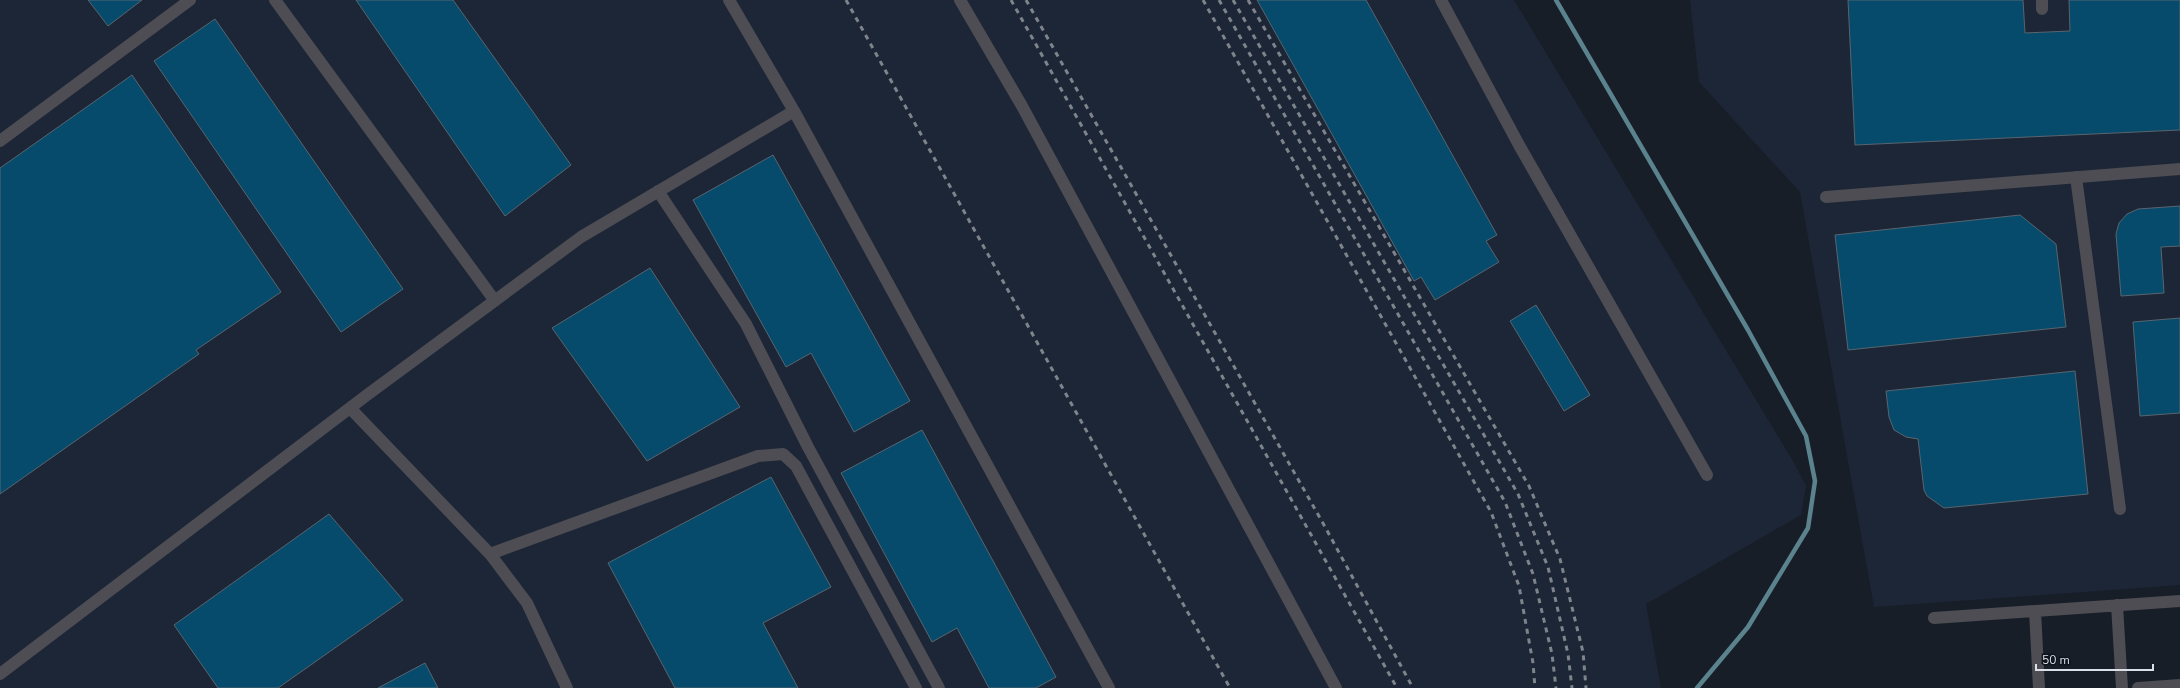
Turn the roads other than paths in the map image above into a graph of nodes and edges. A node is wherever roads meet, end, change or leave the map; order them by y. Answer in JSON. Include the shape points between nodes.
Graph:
{"nodes":[{"id":1,"x":190,"y":0,"type":"edge"},
{"id":2,"x":275,"y":0,"type":"edge"},
{"id":3,"x":728,"y":0,"type":"edge"},
{"id":4,"x":960,"y":0,"type":"edge"},
{"id":5,"x":1441,"y":0,"type":"edge"},
{"id":6,"x":794,"y":111,"type":"junction"},
{"id":7,"x":0,"y":141,"type":"edge"},
{"id":8,"x":2180,"y":169,"type":"edge"},
{"id":9,"x":2076,"y":177,"type":"junction"},
{"id":10,"x":658,"y":191,"type":"junction"},
{"id":11,"x":1826,"y":197,"type":"dead end"},
{"id":12,"x":495,"y":301,"type":"junction"},
{"id":13,"x":350,"y":408,"type":"junction"},
{"id":14,"x":1707,"y":475,"type":"dead end"},
{"id":15,"x":2120,"y":509,"type":"dead end"},
{"id":16,"x":490,"y":554,"type":"junction"},
{"id":17,"x":2180,"y":601,"type":"edge"},
{"id":18,"x":2117,"y":605,"type":"junction"},
{"id":19,"x":2035,"y":611,"type":"junction"},
{"id":20,"x":1934,"y":618,"type":"dead end"},
{"id":21,"x":0,"y":674,"type":"edge"},
{"id":22,"x":2180,"y":685,"type":"edge"},
{"id":23,"x":567,"y":688,"type":"edge"},
{"id":24,"x":916,"y":688,"type":"edge"},
{"id":25,"x":939,"y":688,"type":"edge"},
{"id":26,"x":1108,"y":688,"type":"edge"},
{"id":27,"x":1336,"y":688,"type":"edge"},
{"id":28,"x":2039,"y":688,"type":"edge"},
{"id":29,"x":2122,"y":688,"type":"edge"},
{"id":30,"x":2138,"y":688,"type":"edge"}],
"edges":[{"from":1,"to":7,"type":"street"},
{"from":2,"to":12,"type":"street"},
{"from":3,"to":6,"type":"street"},
{"from":4,"to":27,"type":"street","via":[[1022,106]]},
{"from":5,"to":14,"type":"street","via":[[1519,145]]},
{"from":6,"to":10,"type":"street"},
{"from":6,"to":26,"type":"street"},
{"from":8,"to":9,"type":"street"},
{"from":9,"to":11,"type":"street"},
{"from":9,"to":15,"type":"street"},
{"from":10,"to":12,"type":"street","via":[[581,237]]},
{"from":10,"to":25,"type":"street","via":[[746,324],[808,448]]},
{"from":12,"to":13,"type":"street"},
{"from":13,"to":16,"type":"street"},
{"from":13,"to":21,"type":"street"},
{"from":16,"to":23,"type":"street","via":[[528,603]]},
{"from":16,"to":24,"type":"street","via":[[758,456],[783,454],[796,466]]},
{"from":17,"to":18,"type":"street"},
{"from":18,"to":19,"type":"street"},
{"from":18,"to":29,"type":"street"},
{"from":19,"to":20,"type":"street"},
{"from":19,"to":28,"type":"street"},
{"from":22,"to":30,"type":"street"}]}
